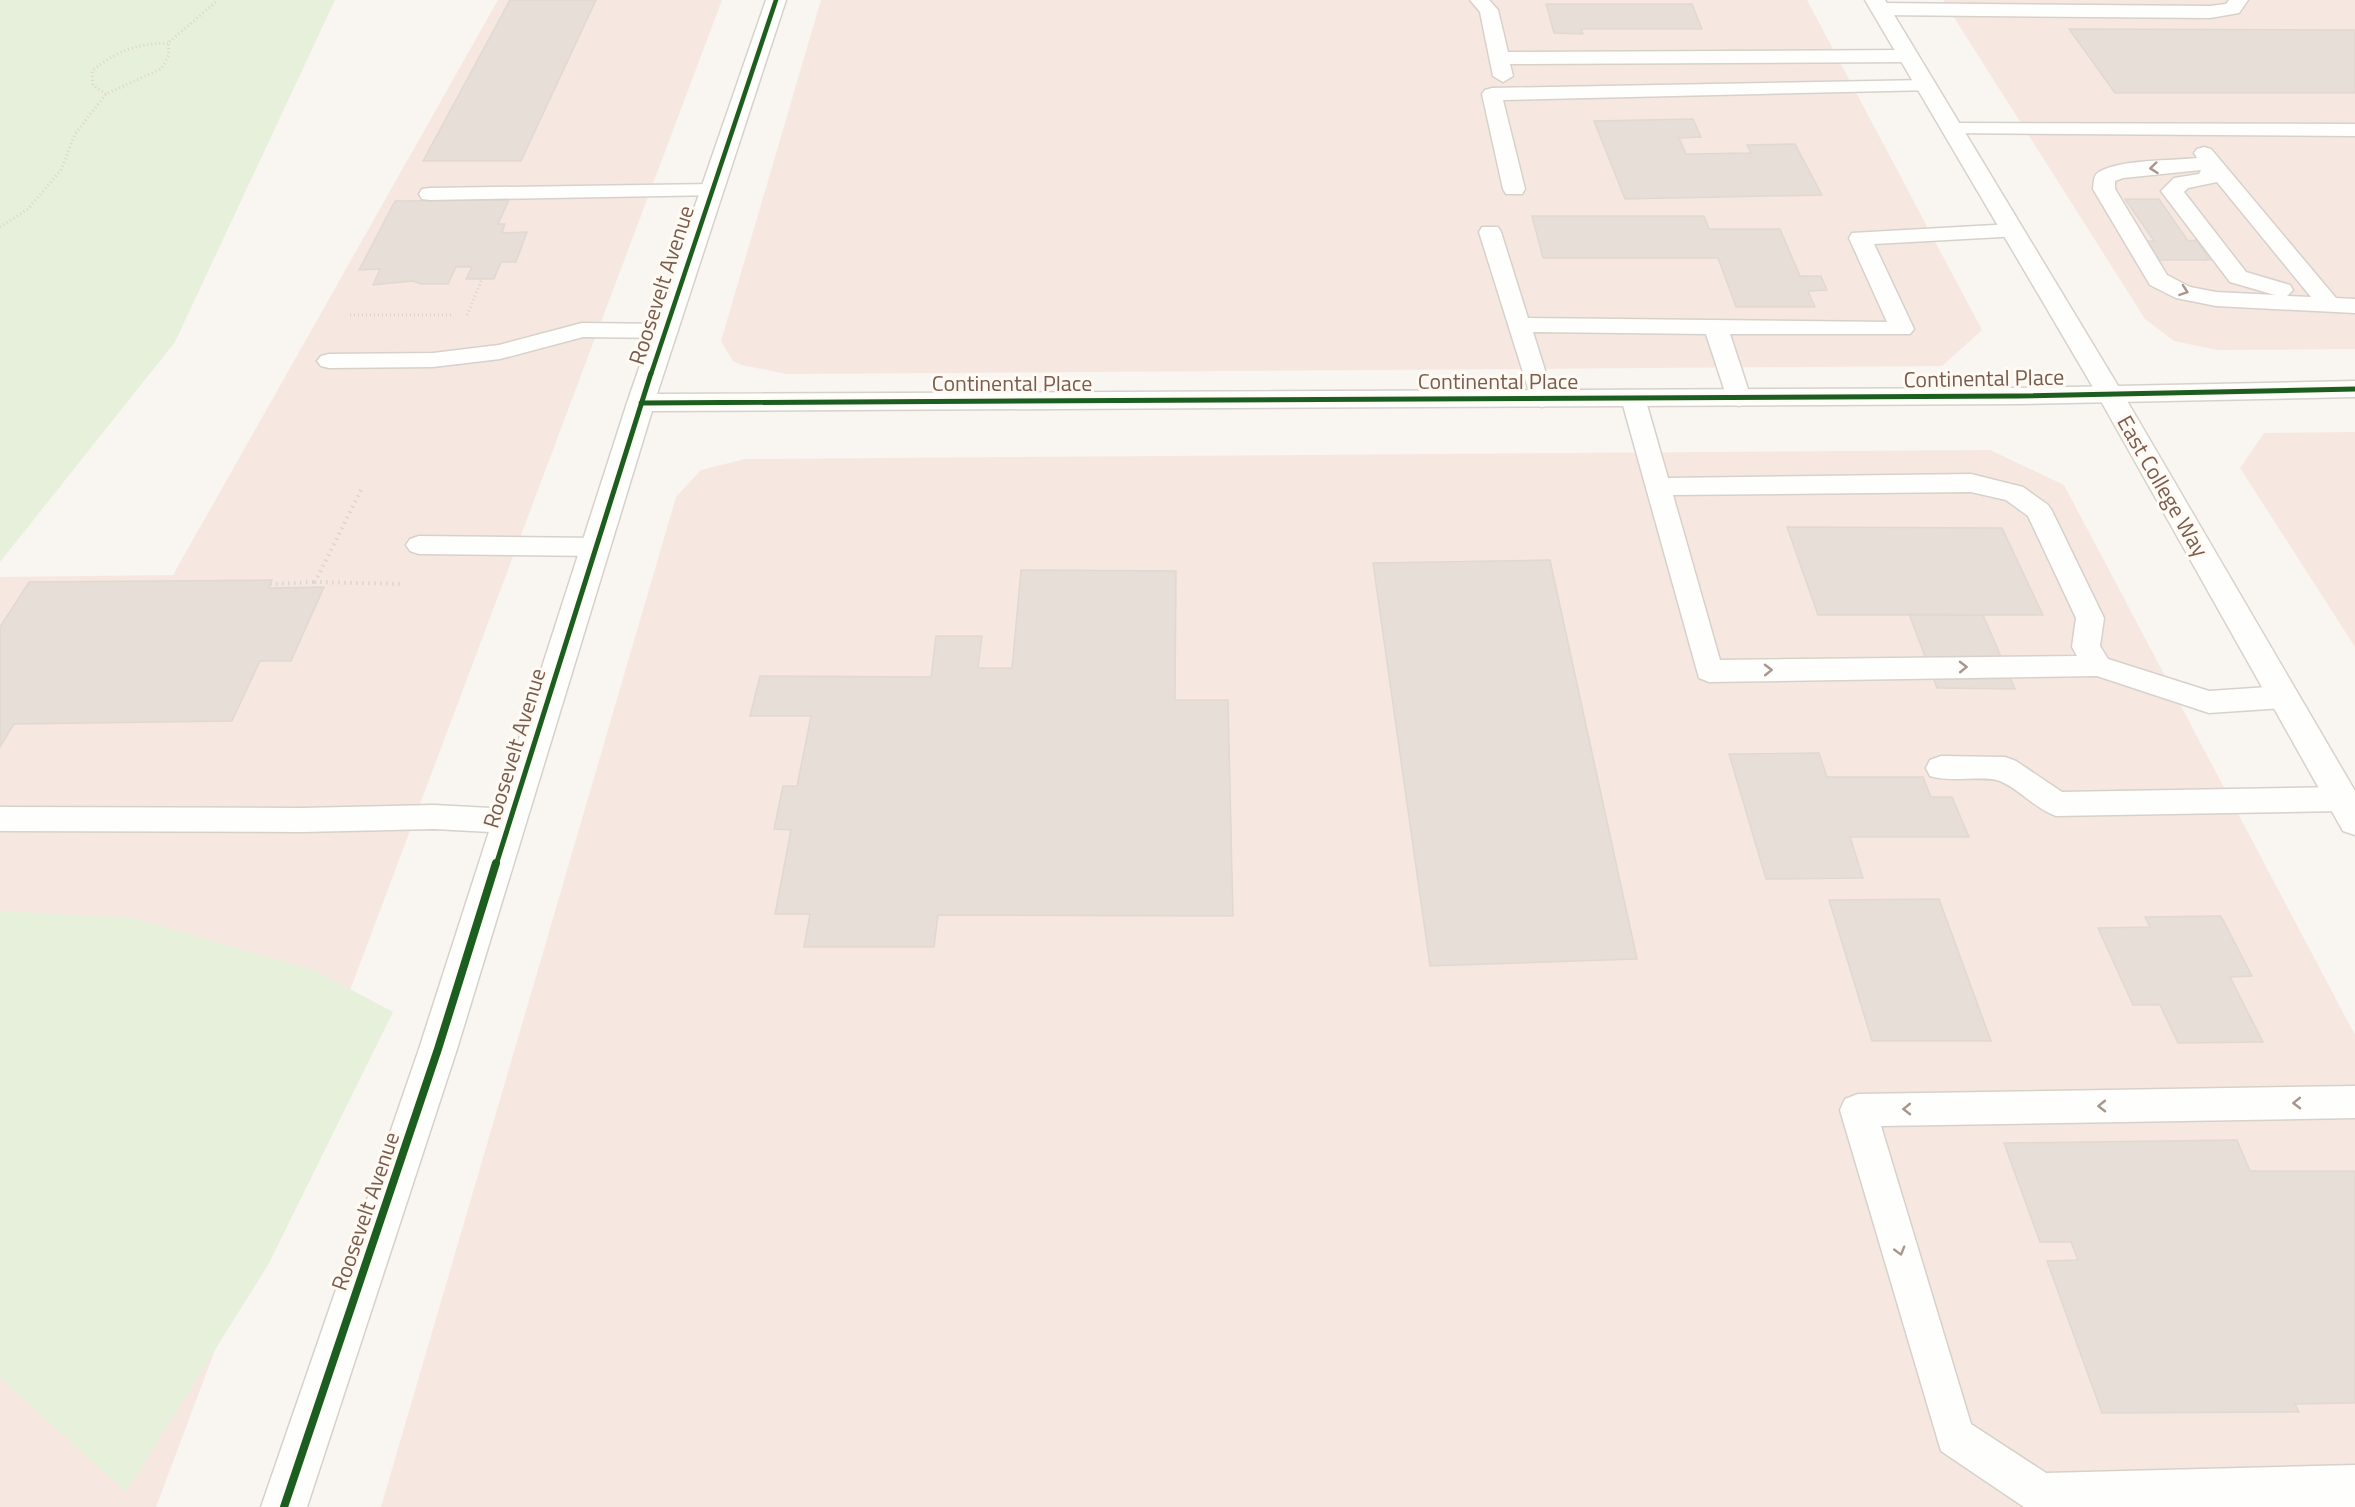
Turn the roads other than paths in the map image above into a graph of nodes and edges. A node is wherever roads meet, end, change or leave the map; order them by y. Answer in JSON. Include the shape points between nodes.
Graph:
{"nodes":[{"id":1,"x":776,"y":0,"type":"edge"},
{"id":2,"x":1479,"y":0,"type":"edge"},
{"id":3,"x":2239,"y":0,"type":"edge"},
{"id":4,"x":1877,"y":4,"type":"edge"},
{"id":5,"x":1908,"y":56,"type":"junction"},
{"id":6,"x":1499,"y":58,"type":"junction"},
{"id":7,"x":1926,"y":86,"type":"junction"},
{"id":8,"x":1492,"y":94,"type":"junction"},
{"id":9,"x":1951,"y":129,"type":"junction"},
{"id":10,"x":2187,"y":130,"type":"junction"},
{"id":11,"x":2354,"y":131,"type":"edge"},
{"id":12,"x":2212,"y":163,"type":"junction"},
{"id":13,"x":1514,"y":189,"type":"dead end"},
{"id":14,"x":712,"y":190,"type":"junction"},
{"id":15,"x":430,"y":194,"type":"dead end"},
{"id":16,"x":2012,"y":231,"type":"junction"},
{"id":17,"x":1490,"y":232,"type":"dead end"},
{"id":18,"x":2328,"y":303,"type":"junction"},
{"id":19,"x":2355,"y":306,"type":"edge"},
{"id":20,"x":1518,"y":326,"type":"junction"},
{"id":21,"x":1716,"y":328,"type":"junction"},
{"id":22,"x":666,"y":331,"type":"junction"},
{"id":23,"x":329,"y":361,"type":"dead end"},
{"id":24,"x":2355,"y":389,"type":"edge"},
{"id":25,"x":2110,"y":394,"type":"junction"},
{"id":26,"x":1632,"y":398,"type":"junction"},
{"id":27,"x":1739,"y":398,"type":"junction"},
{"id":28,"x":1542,"y":399,"type":"junction"},
{"id":29,"x":641,"y":403,"type":"junction"},
{"id":30,"x":1658,"y":487,"type":"junction"},
{"id":31,"x":419,"y":545,"type":"dead end"},
{"id":32,"x":596,"y":547,"type":"junction"},
{"id":33,"x":2098,"y":666,"type":"junction"},
{"id":34,"x":2283,"y":696,"type":"junction"},
{"id":35,"x":1941,"y":768,"type":"dead end"},
{"id":36,"x":2349,"y":810,"type":"edge"},
{"id":37,"x":0,"y":819,"type":"edge"},
{"id":38,"x":509,"y":821,"type":"junction"},
{"id":39,"x":2355,"y":1102,"type":"edge"},
{"id":40,"x":2355,"y":1486,"type":"edge"},
{"id":41,"x":284,"y":1507,"type":"edge"}],
"edges":[{"from":1,"to":14,"type":"street","name":"Roosevelt Avenue"},
{"from":2,"to":6,"type":"lane","via":[[1489,10]]},
{"from":3,"to":4,"type":"lane","via":[[2232,9],[2210,12]]},
{"from":4,"to":5,"type":"street","name":"East College Way"},
{"from":5,"to":6,"type":"lane"},
{"from":5,"to":7,"type":"street","name":"East College Way"},
{"from":6,"to":8,"type":"lane","via":[[1503,75]]},
{"from":7,"to":8,"type":"lane"},
{"from":7,"to":9,"type":"street","name":"East College Way"},
{"from":8,"to":13,"type":"lane"},
{"from":9,"to":10,"type":"lane"},
{"from":9,"to":16,"type":"street","name":"East College Way"},
{"from":10,"to":11,"type":"lane"},
{"from":10,"to":12,"type":"lane"},
{"from":12,"to":18,"type":"lane"},
{"from":12,"to":18,"type":"lane","via":[[2208,179],[2182,183],[2172,191],[2238,277]]},
{"from":12,"to":18,"type":"lane","one_way":true,"via":[[2105,177],[2104,189],[2158,280],[2184,293],[2216,299]]},
{"from":14,"to":15,"type":"lane"},
{"from":14,"to":22,"type":"street","name":"Roosevelt Avenue"},
{"from":16,"to":21,"type":"lane","via":[[1860,238],[1902,329]]},
{"from":16,"to":25,"type":"street","name":"East College Way"},
{"from":17,"to":20,"type":"lane"},
{"from":18,"to":19,"type":"lane"},
{"from":20,"to":21,"type":"lane"},
{"from":20,"to":28,"type":"lane"},
{"from":21,"to":27,"type":"lane"},
{"from":22,"to":23,"type":"lane","via":[[582,330],[500,352],[433,360]]},
{"from":22,"to":29,"type":"street","name":"Roosevelt Avenue"},
{"from":24,"to":25,"type":"street","name":"Continental Place"},
{"from":25,"to":27,"type":"street","name":"Continental Place"},
{"from":25,"to":34,"type":"street","name":"East College Way"},
{"from":26,"to":27,"type":"street","name":"Continental Place"},
{"from":26,"to":28,"type":"street","name":"Continental Place"},
{"from":26,"to":30,"type":"lane"},
{"from":28,"to":29,"type":"street","name":"Continental Place"},
{"from":29,"to":32,"type":"street","name":"Roosevelt Avenue"},
{"from":30,"to":33,"type":"lane","via":[[1971,483],[2014,493],[2038,511],[2090,618],[2086,647]]},
{"from":30,"to":33,"type":"lane","one_way":true,"via":[[1709,671]]},
{"from":31,"to":32,"type":"lane"},
{"from":32,"to":38,"type":"street","name":"Roosevelt Avenue"},
{"from":33,"to":34,"type":"lane","via":[[2209,702]]},
{"from":34,"to":36,"type":"street","name":"East College Way"},
{"from":35,"to":36,"type":"lane","via":[[2005,769],[2056,804]]},
{"from":37,"to":38,"type":"lane"},
{"from":38,"to":41,"type":"street","name":"Roosevelt Avenue","via":[[438,1049]]},
{"from":39,"to":40,"type":"lane","one_way":true,"via":[[1858,1110],[1955,1437],[2041,1494]]}]}
